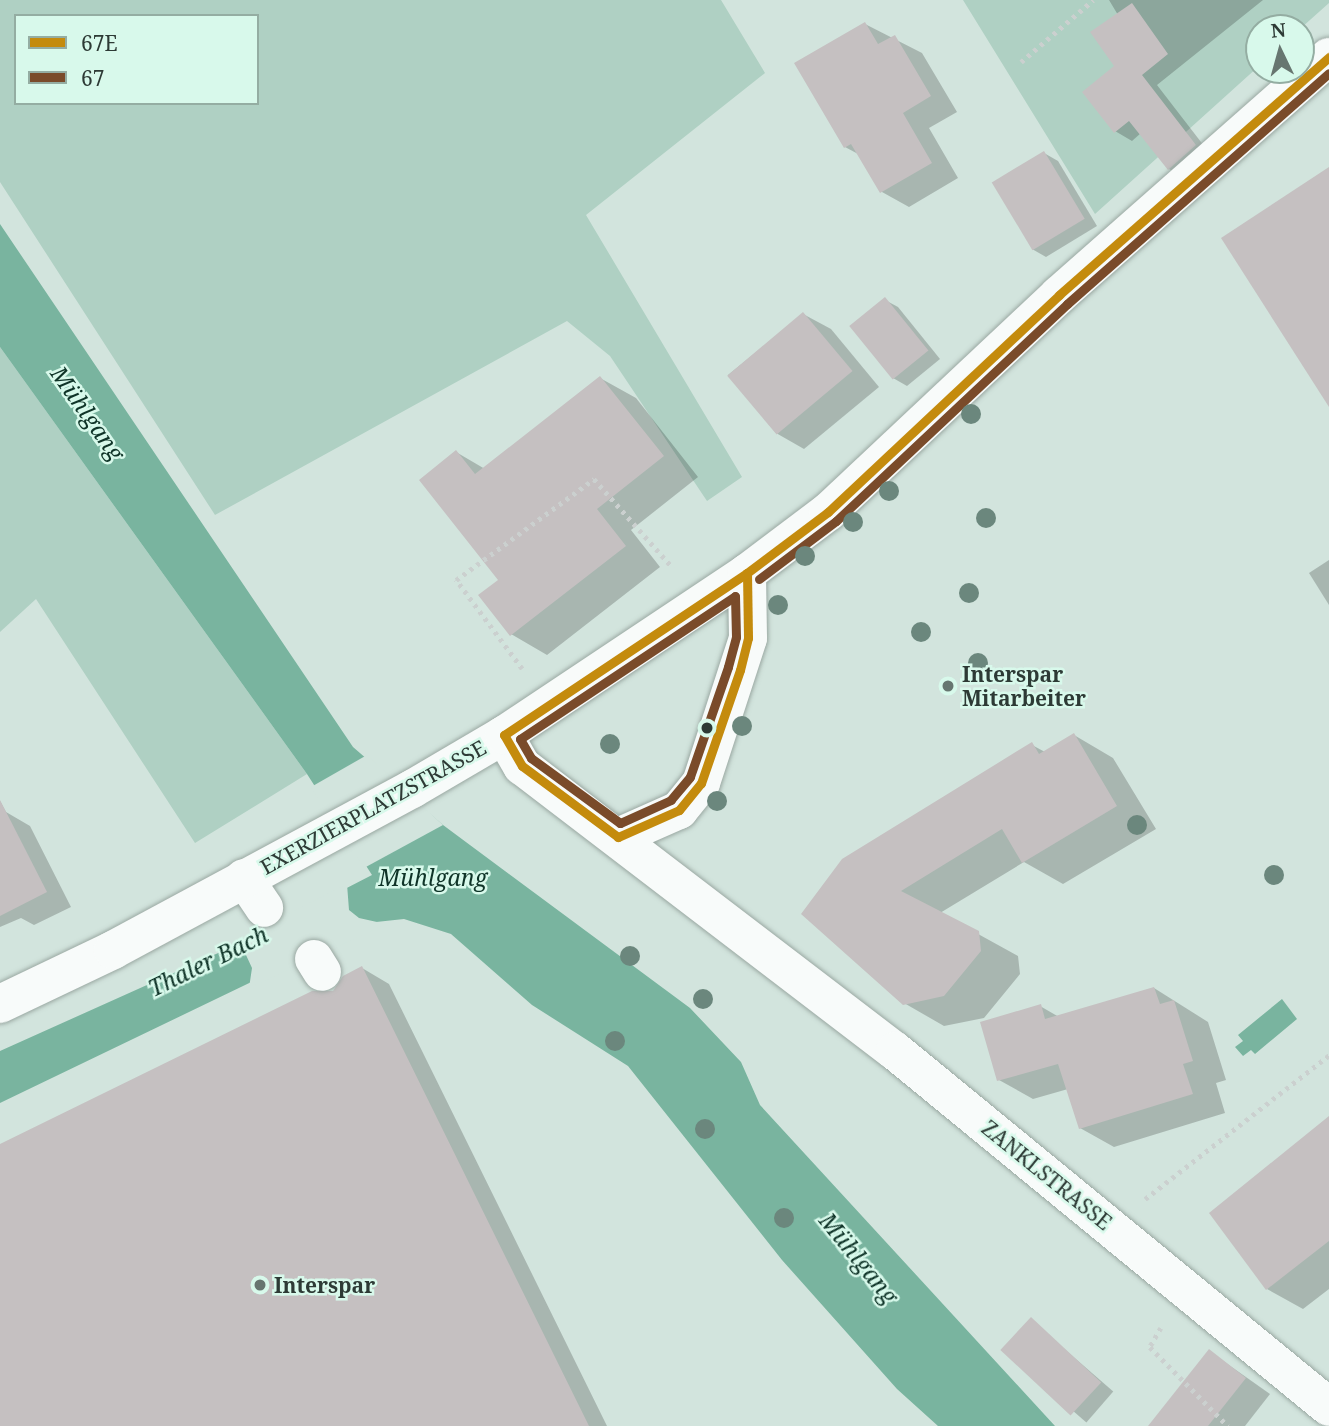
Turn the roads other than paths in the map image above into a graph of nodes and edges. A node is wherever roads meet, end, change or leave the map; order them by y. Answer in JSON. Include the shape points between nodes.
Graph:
{"nodes":[{"id":1,"x":1329,"y":57,"type":"edge"},
{"id":2,"x":747,"y":573,"type":"junction"},
{"id":3,"x":504,"y":735,"type":"junction"},
{"id":4,"x":618,"y":837,"type":"junction"},
{"id":5,"x":0,"y":1004,"type":"edge"},
{"id":6,"x":1329,"y":1407,"type":"edge"}],
"edges":[{"from":1,"to":2,"type":"street","name":"EXERZIERPLATZSTRASSE","via":[[1059,295],[828,512]]},
{"from":2,"to":3,"type":"street","name":"EXERZIERPLATZSTRASSE"},
{"from":2,"to":4,"type":"street","via":[[748,638],[701,783],[679,810]]},
{"from":3,"to":4,"type":"street","name":"ZANKLSTRASSE","via":[[522,766]]},
{"from":3,"to":5,"type":"street","name":"EXERZIERPLATZSTRASSE","via":[[332,833],[254,893],[113,950]]},
{"from":4,"to":6,"type":"street","name":"ZANKLSTRASSE","via":[[895,1051]]}]}
